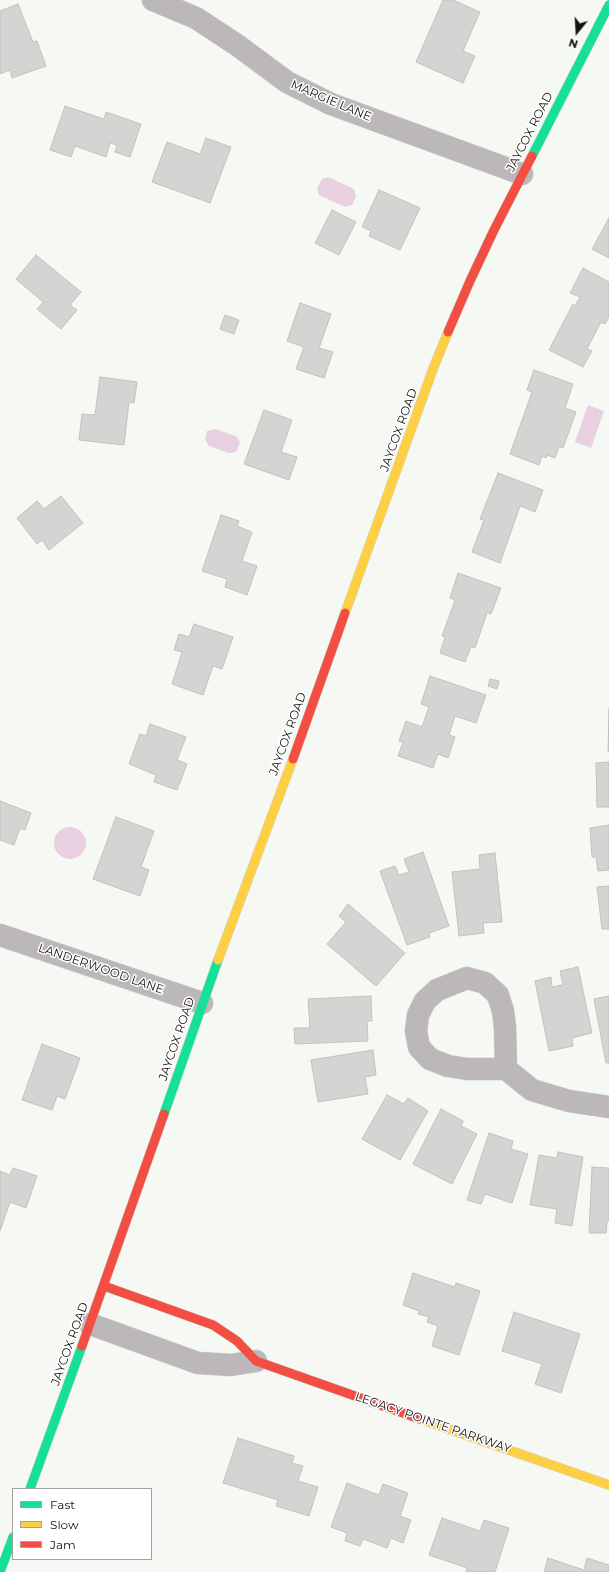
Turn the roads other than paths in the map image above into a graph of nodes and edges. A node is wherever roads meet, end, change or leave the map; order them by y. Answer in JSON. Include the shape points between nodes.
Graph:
{"nodes":[{"id":1,"x":153,"y":0,"type":"edge"},
{"id":2,"x":609,"y":5,"type":"edge"},
{"id":3,"x":522,"y":174,"type":"junction"},
{"id":4,"x":0,"y":935,"type":"edge"},
{"id":5,"x":202,"y":1003,"type":"junction"},
{"id":6,"x":506,"y":1068,"type":"junction"},
{"id":7,"x":609,"y":1107,"type":"edge"},
{"id":8,"x":104,"y":1286,"type":"junction"},
{"id":9,"x":90,"y":1324,"type":"junction"},
{"id":10,"x":256,"y":1361,"type":"junction"},
{"id":11,"x":609,"y":1485,"type":"edge"},
{"id":12,"x":30,"y":1488,"type":"edge"},
{"id":13,"x":12,"y":1540,"type":"edge"},
{"id":14,"x":0,"y":1572,"type":"edge"}],
"edges":[{"from":1,"to":3,"type":"street","name":"MARGIE LANE","via":[[196,18],[287,82],[331,104]]},
{"from":2,"to":3,"type":"street","name":"JAYCOX ROAD"},
{"from":3,"to":5,"type":"street","name":"JAYCOX ROAD","via":[[470,281],[433,369]]},
{"from":4,"to":5,"type":"street","name":"LANDERWOOD LANE"},
{"from":5,"to":8,"type":"street","name":"JAYCOX ROAD"},
{"from":6,"to":6,"type":"street","via":[[503,1012],[498,994],[485,983],[467,978],[437,990],[426,1001],[418,1015],[416,1031],[419,1047],[430,1059],[448,1066],[467,1069]]},
{"from":6,"to":7,"type":"street","via":[[532,1090],[569,1101]]},
{"from":8,"to":9,"type":"street","name":"JAYCOX ROAD"},
{"from":8,"to":10,"type":"street","name":"LEGACY POINTE PARKWAY","via":[[213,1325],[237,1341]]},
{"from":9,"to":10,"type":"street","name":"LEGACY POINTE PARKWAY","via":[[198,1363],[231,1365]]},
{"from":9,"to":12,"type":"street","name":"JAYCOX ROAD"},
{"from":10,"to":11,"type":"street","name":"LEGACY POINTE PARKWAY"},
{"from":13,"to":14,"type":"street"}]}
